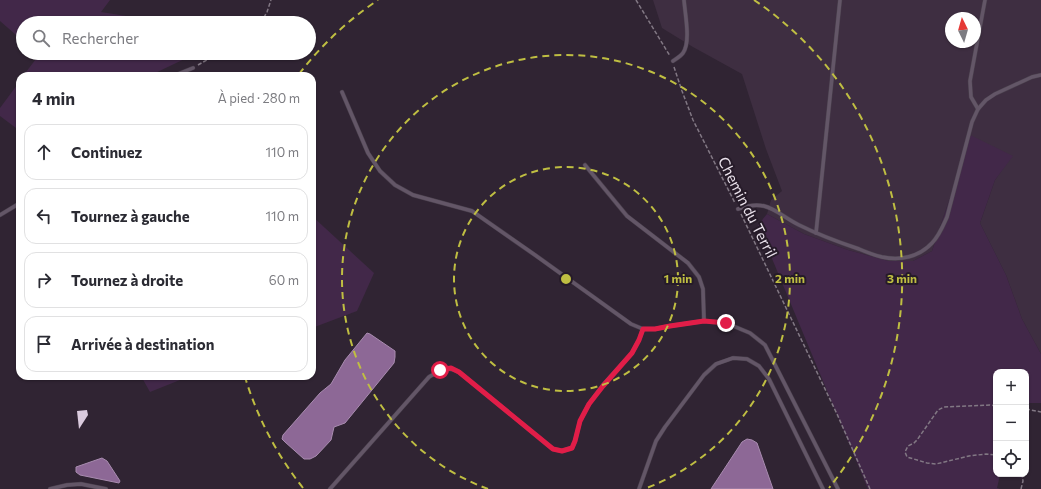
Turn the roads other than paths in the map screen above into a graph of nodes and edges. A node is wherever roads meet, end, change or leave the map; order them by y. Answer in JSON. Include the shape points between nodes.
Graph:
{"nodes":[{"id":1,"x":684,"y":0,"type":"edge"},
{"id":2,"x":840,"y":0,"type":"edge"},
{"id":3,"x":985,"y":0,"type":"edge"},
{"id":4,"x":673,"y":61,"type":"road end"},
{"id":5,"x":193,"y":68,"type":"road end"},
{"id":6,"x":183,"y":72,"type":"edge"},
{"id":7,"x":1041,"y":75,"type":"edge"},
{"id":8,"x":342,"y":92,"type":"dead end"},
{"id":9,"x":978,"y":109,"type":"junction"},
{"id":10,"x":586,"y":165,"type":"dead end"},
{"id":11,"x":16,"y":205,"type":"edge"},
{"id":12,"x":738,"y":209,"type":"road end"},
{"id":13,"x":0,"y":215,"type":"edge"},
{"id":14,"x":816,"y":233,"type":"junction"},
{"id":15,"x":704,"y":321,"type":"junction"},
{"id":16,"x":643,"y":329,"type":"junction"},
{"id":17,"x":50,"y":489,"type":"edge"},
{"id":18,"x":106,"y":489,"type":"edge"},
{"id":19,"x":330,"y":489,"type":"edge"},
{"id":20,"x":639,"y":489,"type":"edge"},
{"id":21,"x":824,"y":489,"type":"edge"},
{"id":22,"x":838,"y":489,"type":"edge"}],
"edges":[{"from":1,"to":4,"type":"lane","via":[[686,43],[682,54]]},
{"from":2,"to":14,"type":"lane"},
{"from":3,"to":9,"type":"lane","via":[[970,80],[971,97]]},
{"from":5,"to":6,"type":"lane"},
{"from":7,"to":9,"type":"lane","via":[[995,94]]},
{"from":8,"to":16,"type":"lane","via":[[368,153],[380,171],[395,185],[413,195],[472,211],[631,324]]},
{"from":9,"to":14,"type":"lane","via":[[972,122],[947,217],[932,243],[923,250],[899,259],[882,257]]},
{"from":10,"to":15,"type":"lane","via":[[627,216],[688,263],[699,277],[703,290]]},
{"from":11,"to":13,"type":"lane"},
{"from":12,"to":14,"type":"lane","via":[[748,205],[769,207]]},
{"from":15,"to":16,"type":"lane"},
{"from":15,"to":22,"type":"lane","via":[[726,323],[750,333],[765,345]]},
{"from":16,"to":19,"type":"lane","via":[[632,353],[589,404],[580,421],[572,448],[562,451],[553,449],[451,368],[440,370],[429,377]]},
{"from":17,"to":18,"type":"lane","via":[[81,484]]},
{"from":20,"to":21,"type":"lane","via":[[656,441],[665,426],[704,375],[716,364],[732,358],[747,359],[759,366],[769,379]]}]}
